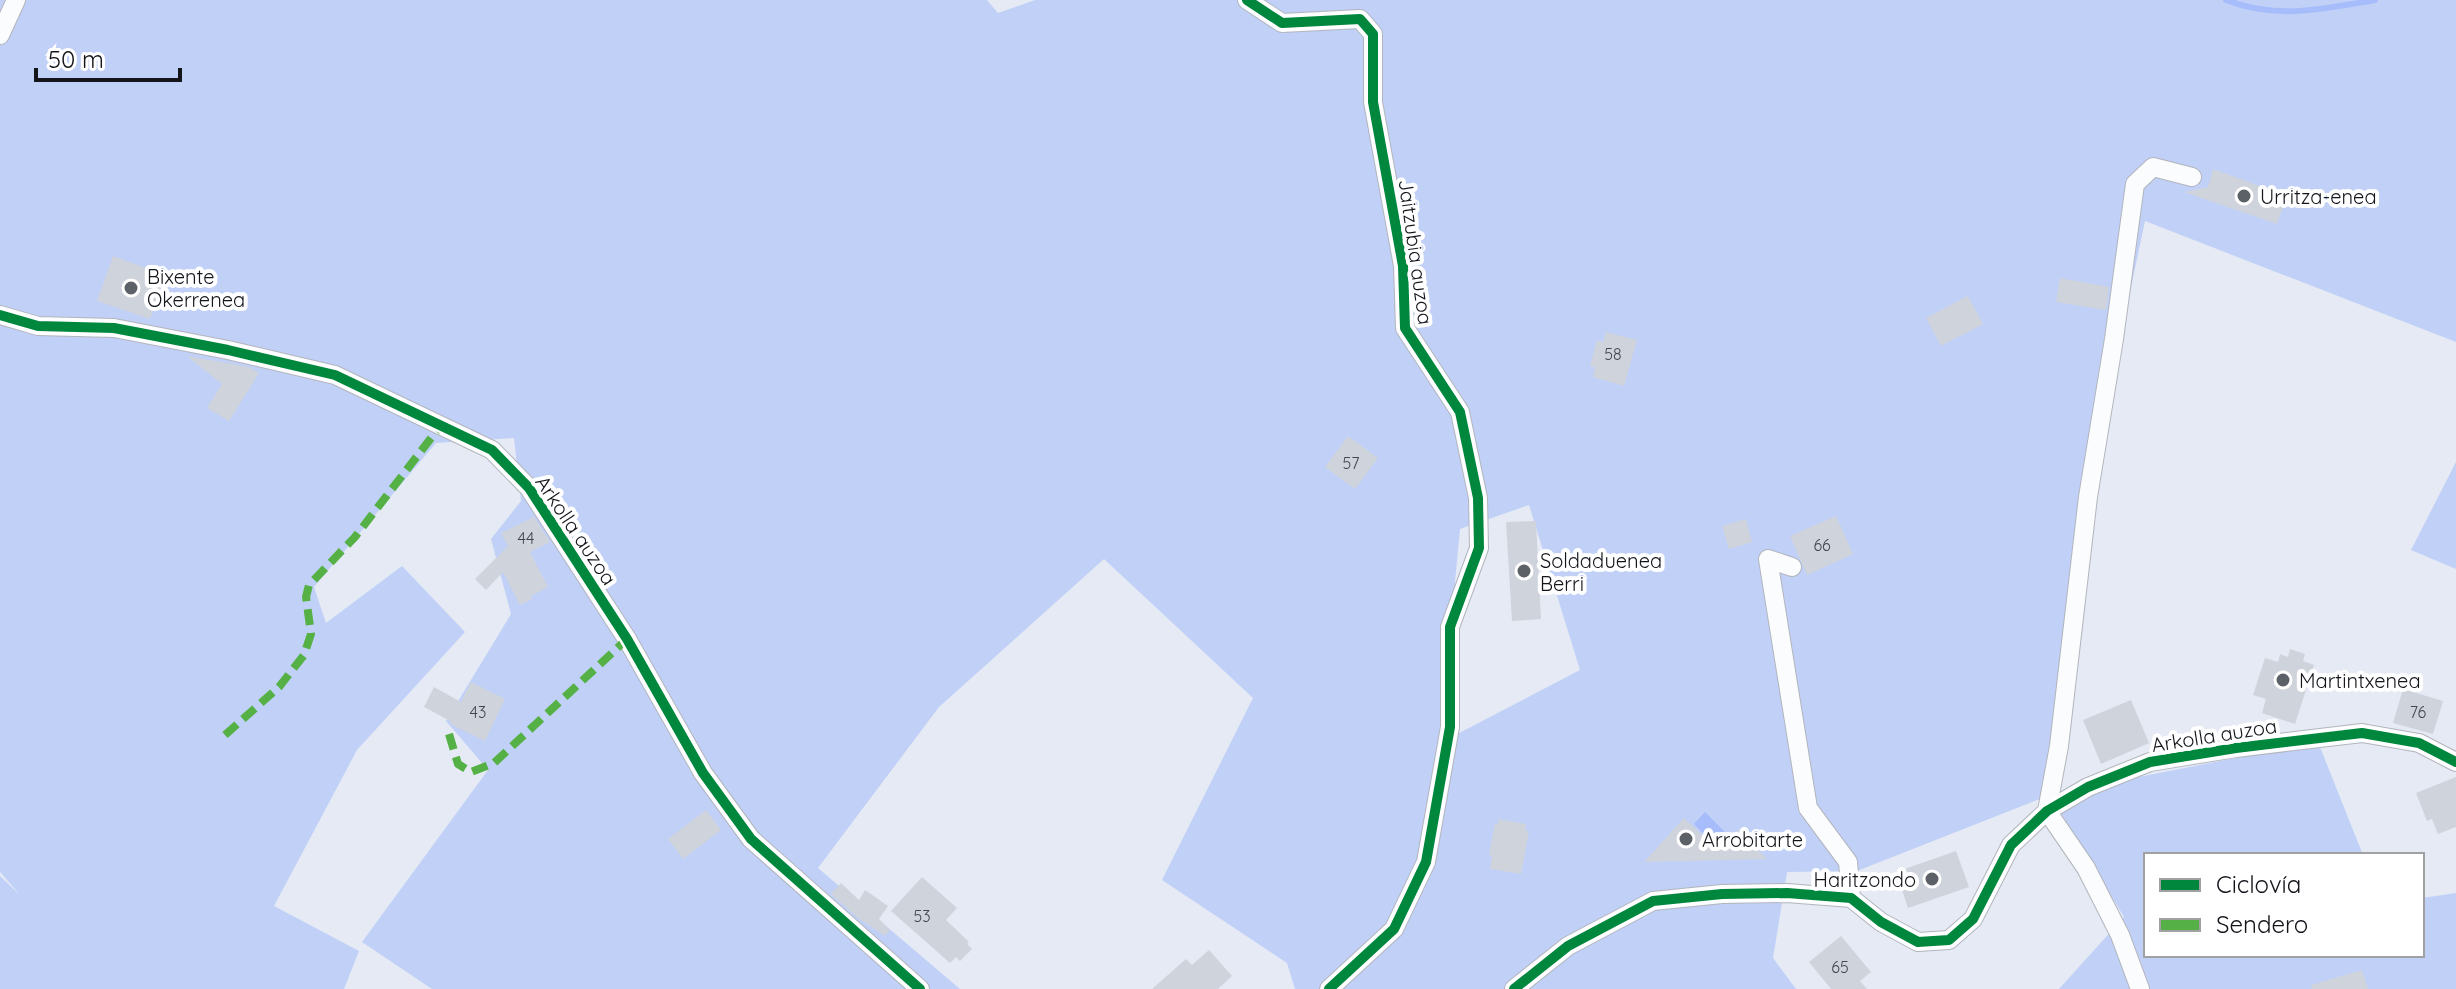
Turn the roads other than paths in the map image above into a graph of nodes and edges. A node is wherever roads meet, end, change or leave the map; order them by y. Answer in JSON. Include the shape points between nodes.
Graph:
{"nodes":[{"id":1,"x":16,"y":0,"type":"edge"},
{"id":2,"x":1247,"y":0,"type":"edge"},
{"id":3,"x":0,"y":35,"type":"edge"},
{"id":4,"x":2192,"y":177,"type":"dead end"},
{"id":5,"x":0,"y":315,"type":"edge"},
{"id":6,"x":1792,"y":567,"type":"dead end"},
{"id":7,"x":2456,"y":762,"type":"edge"},
{"id":8,"x":2047,"y":811,"type":"junction"},
{"id":9,"x":1851,"y":898,"type":"junction"},
{"id":10,"x":920,"y":989,"type":"edge"},
{"id":11,"x":1329,"y":989,"type":"edge"},
{"id":12,"x":1514,"y":989,"type":"edge"},
{"id":13,"x":2140,"y":989,"type":"edge"}],
"edges":[{"from":1,"to":3,"type":"street"},
{"from":2,"to":11,"type":"street","name":"Jaitzubia auzoa","via":[[1282,23],[1360,19],[1373,34],[1373,102],[1403,266],[1405,328],[1460,412],[1478,498],[1479,548],[1450,627],[1450,727],[1426,862],[1394,929]]},
{"from":4,"to":8,"type":"street","via":[[2153,167],[2135,184]]},
{"from":5,"to":10,"type":"street","name":"Arkolla auzoa","via":[[38,326],[114,328],[335,375],[492,450],[529,488],[627,639],[703,773],[751,839]]},
{"from":6,"to":9,"type":"street","via":[[1768,559],[1808,808],[1848,862]]},
{"from":7,"to":8,"type":"street","name":"Arkolla auzoa","via":[[2419,743],[2362,733],[2236,748],[2150,762],[2088,787]]},
{"from":8,"to":9,"type":"street","name":"Arkolla auzoa","via":[[2011,845],[1973,919],[1949,940],[1918,942]]},
{"from":8,"to":13,"type":"street","via":[[2086,868]]},
{"from":9,"to":12,"type":"street","via":[[1748,893],[1653,901],[1568,946]]}]}
